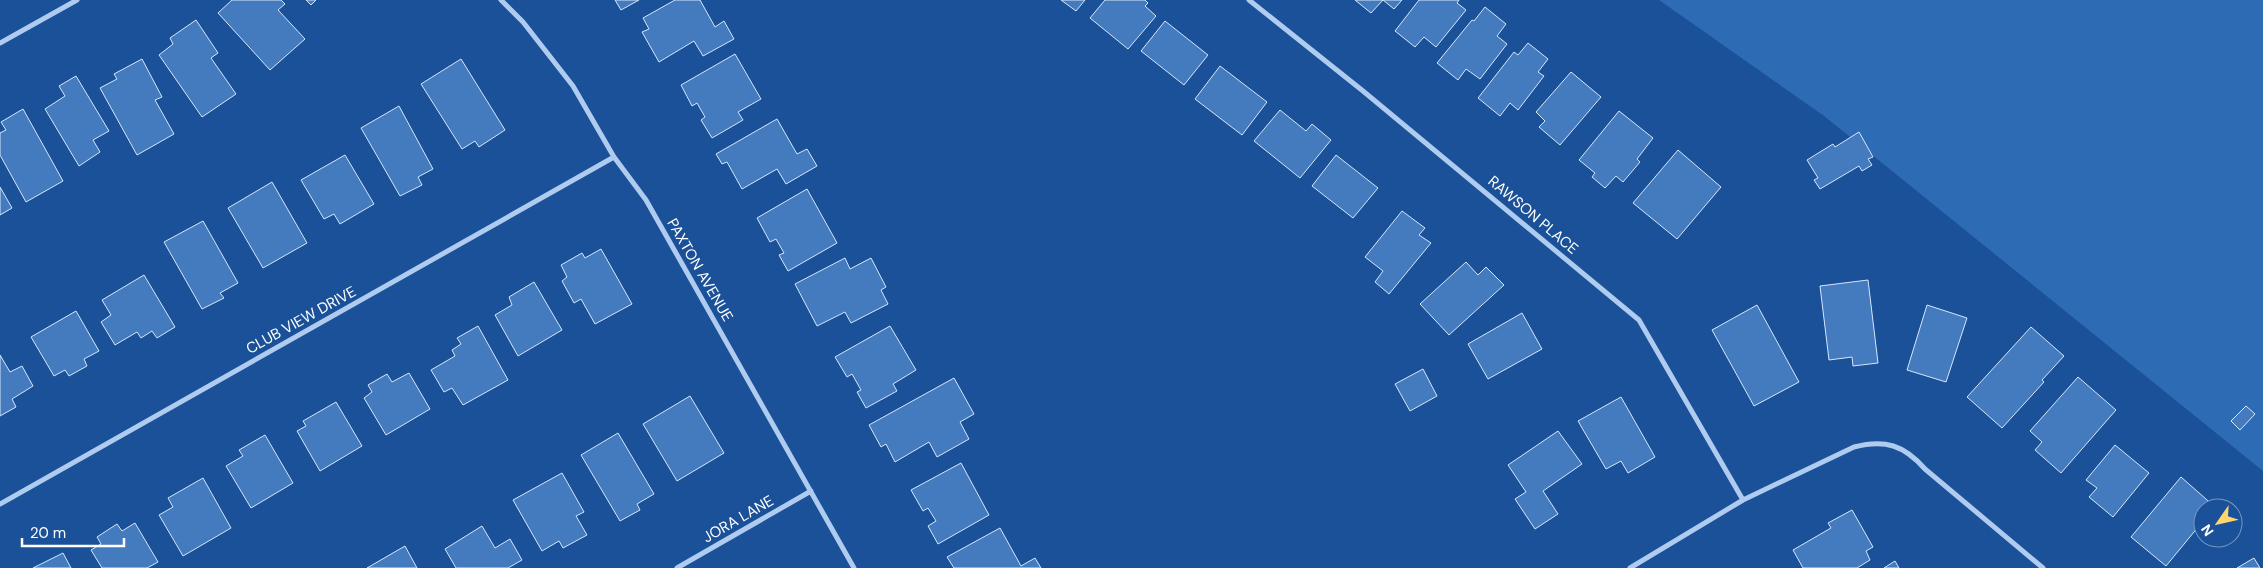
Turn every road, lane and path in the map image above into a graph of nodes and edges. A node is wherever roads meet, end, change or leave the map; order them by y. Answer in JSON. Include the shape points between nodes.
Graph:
{"nodes":[{"id":1,"x":77,"y":0,"type":"edge"},
{"id":2,"x":501,"y":0,"type":"edge"},
{"id":3,"x":1249,"y":0,"type":"edge"},
{"id":4,"x":0,"y":43,"type":"edge"},
{"id":5,"x":614,"y":157,"type":"junction"},
{"id":6,"x":811,"y":491,"type":"junction"},
{"id":7,"x":1743,"y":500,"type":"junction"},
{"id":8,"x":0,"y":504,"type":"edge"},
{"id":9,"x":676,"y":568,"type":"edge"},
{"id":10,"x":854,"y":568,"type":"edge"},
{"id":11,"x":1630,"y":568,"type":"edge"},
{"id":12,"x":2043,"y":568,"type":"edge"}],
"edges":[{"from":1,"to":4,"type":"street"},
{"from":2,"to":5,"type":"street","name":"PAXTON AVENUE","via":[[523,22],[572,86]]},
{"from":3,"to":7,"type":"street","name":"RAWSON PLACE","via":[[1639,320]]},
{"from":5,"to":6,"type":"street","name":"PAXTON AVENUE","via":[[646,200]]},
{"from":5,"to":8,"type":"street","name":"CLUB VIEW DRIVE"},
{"from":6,"to":9,"type":"street","name":"JORA LANE"},
{"from":6,"to":10,"type":"street","name":"PAXTON AVENUE"},
{"from":7,"to":11,"type":"street"},
{"from":7,"to":12,"type":"street","via":[[1854,447],[1871,443],[1898,446],[1914,455],[1925,469]]}]}
